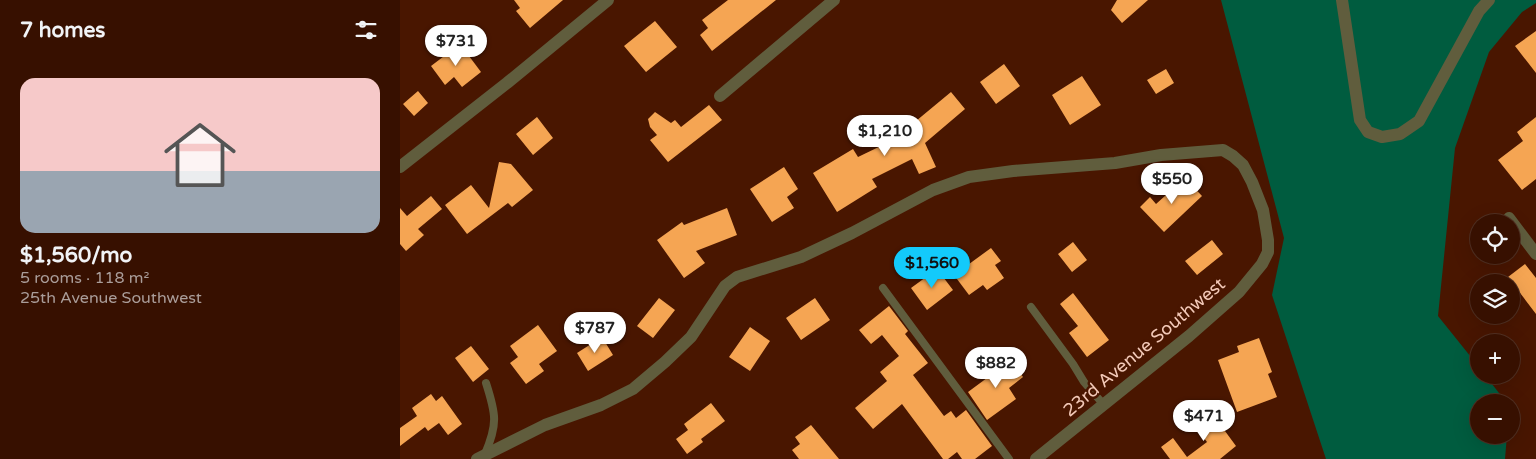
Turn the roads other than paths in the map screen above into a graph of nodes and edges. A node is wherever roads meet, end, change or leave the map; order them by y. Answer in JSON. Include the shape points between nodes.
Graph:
{"nodes":[{"id":1,"x":608,"y":0,"type":"edge"},
{"id":2,"x":834,"y":0,"type":"edge"},
{"id":3,"x":1342,"y":0,"type":"edge"},
{"id":4,"x":1490,"y":0,"type":"edge"},
{"id":5,"x":720,"y":96,"type":"dead end"},
{"id":6,"x":400,"y":167,"type":"edge"},
{"id":7,"x":1520,"y":233,"type":"edge"},
{"id":8,"x":1536,"y":254,"type":"edge"},
{"id":9,"x":883,"y":288,"type":"dead end"},
{"id":10,"x":1031,"y":307,"type":"dead end"},
{"id":11,"x":486,"y":383,"type":"dead end"},
{"id":12,"x":1104,"y":405,"type":"junction"},
{"id":13,"x":481,"y":456,"type":"edge"},
{"id":14,"x":1009,"y":459,"type":"edge"},
{"id":15,"x":1036,"y":459,"type":"edge"}],
"edges":[{"from":1,"to":6,"type":"street"},
{"from":2,"to":5,"type":"street"},
{"from":3,"to":4,"type":"street","via":[[1360,120],[1368,132],[1382,137],[1400,134],[1419,120],[1479,11]]},
{"from":7,"to":8,"type":"street"},
{"from":9,"to":14,"type":"lane"},
{"from":10,"to":12,"type":"lane"},
{"from":11,"to":13,"type":"lane","via":[[495,420],[493,435]]},
{"from":12,"to":13,"type":"street","name":"23rd Avenue Southwest","via":[[1232,299],[1262,264],[1268,252],[1263,210],[1252,182],[1243,165],[1223,150],[969,177],[933,190],[801,257],[737,277],[725,286],[691,336],[632,389]]},
{"from":12,"to":15,"type":"street","name":"23rd Avenue Southwest"}]}
